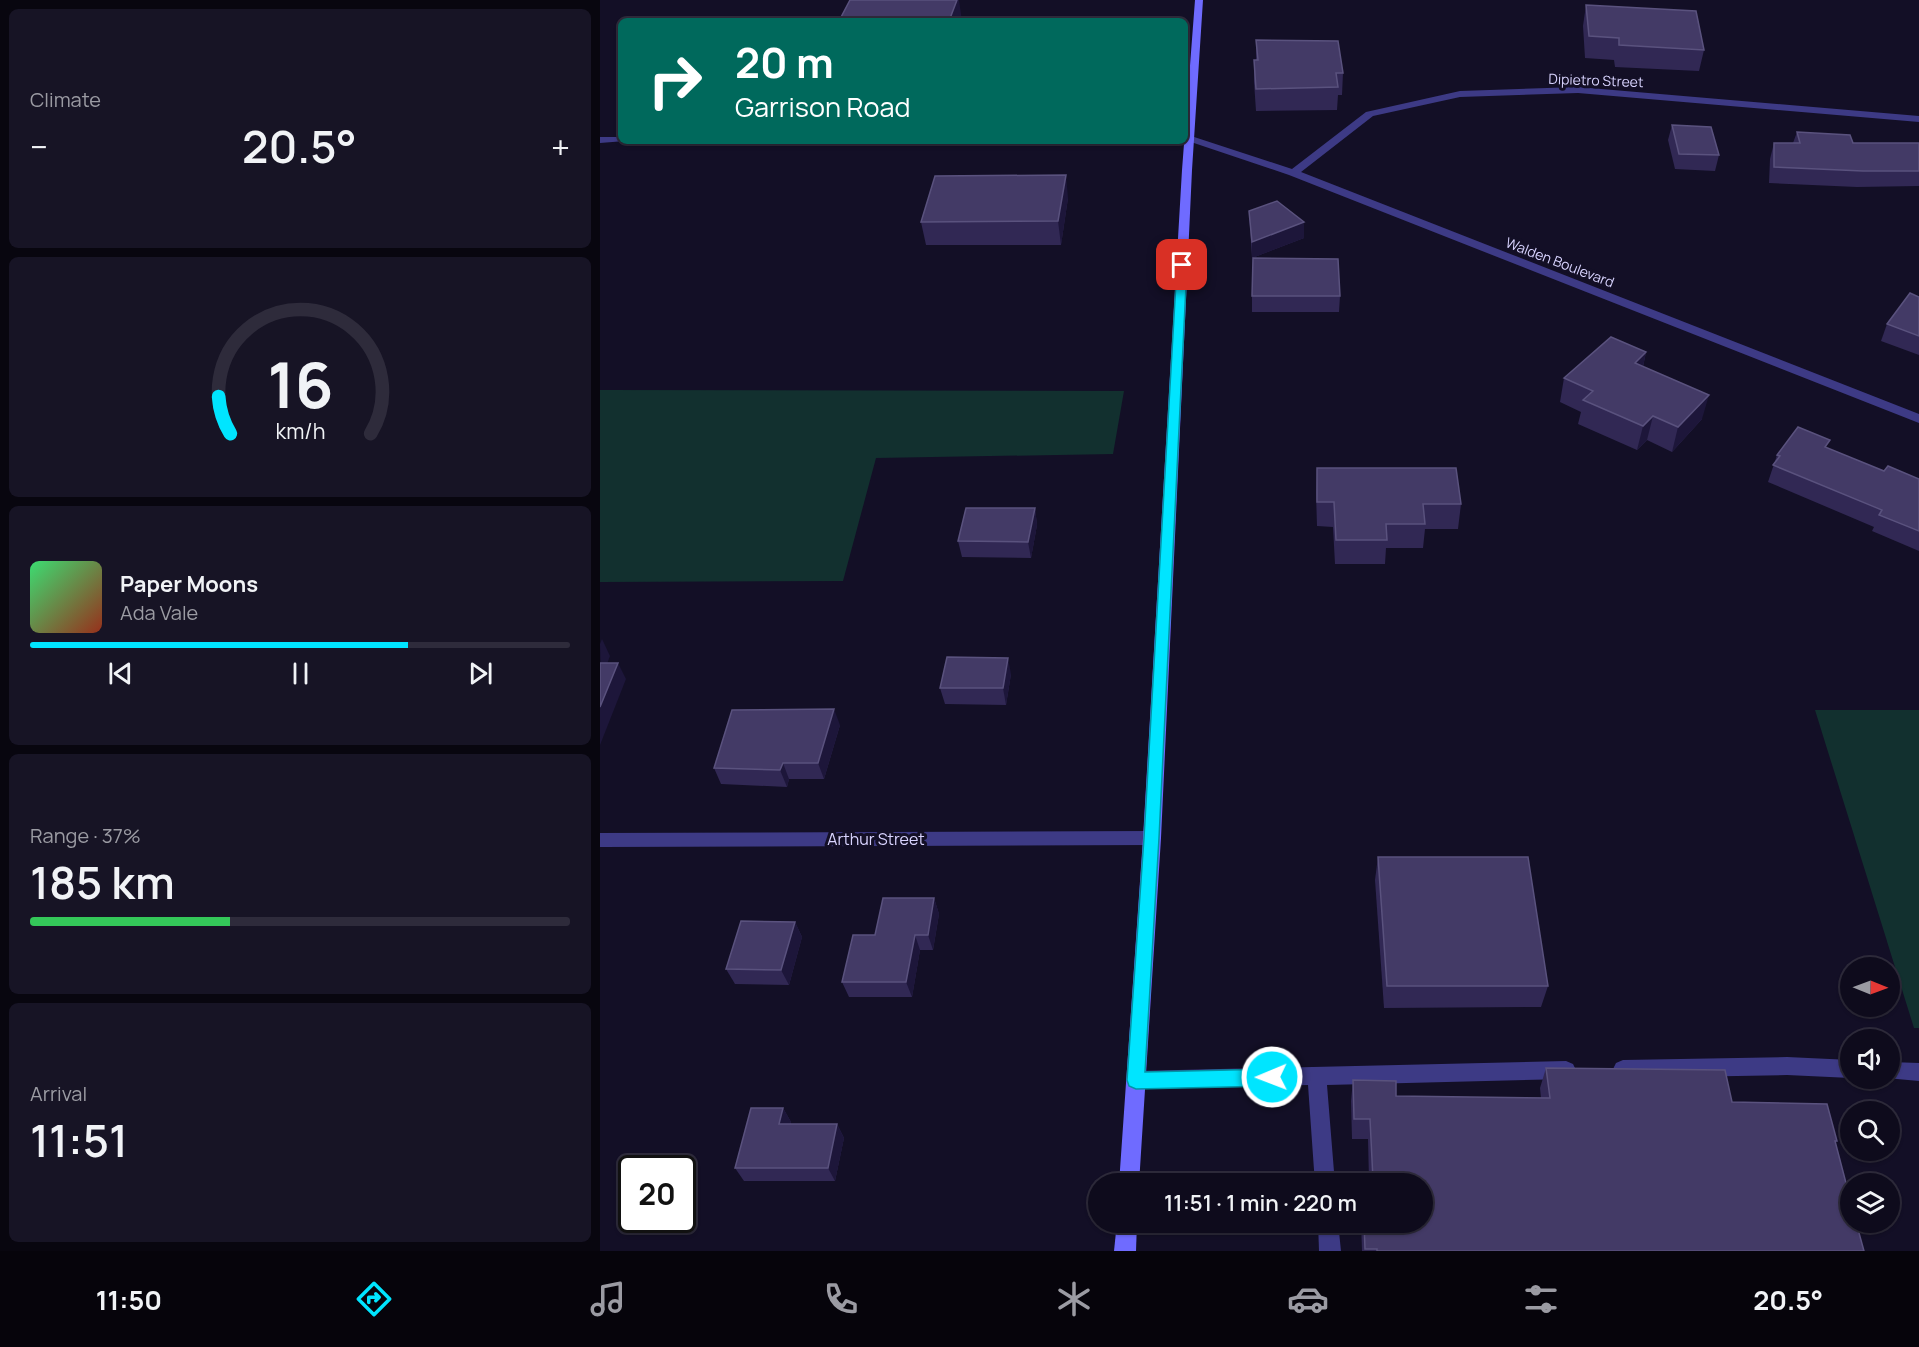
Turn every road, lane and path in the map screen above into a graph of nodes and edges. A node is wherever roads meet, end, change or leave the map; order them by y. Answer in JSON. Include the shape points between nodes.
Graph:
{"nodes":[{"id":1,"x":1199,"y":0,"type":"edge"},
{"id":2,"x":1919,"y":119,"type":"edge"},
{"id":3,"x":1188,"y":126,"type":"edge"},
{"id":4,"x":1188,"y":137,"type":"edge"},
{"id":5,"x":600,"y":140,"type":"edge"},
{"id":6,"x":618,"y":140,"type":"edge"},
{"id":7,"x":1187,"y":144,"type":"edge"},
{"id":8,"x":1293,"y":173,"type":"junction"},
{"id":9,"x":1919,"y":419,"type":"edge"},
{"id":10,"x":1152,"y":838,"type":"junction"},
{"id":11,"x":600,"y":840,"type":"edge"},
{"id":12,"x":1840,"y":1068,"type":"edge"},
{"id":13,"x":1900,"y":1071,"type":"edge"},
{"id":14,"x":1919,"y":1072,"type":"edge"},
{"id":15,"x":1317,"y":1076,"type":"junction"},
{"id":16,"x":1136,"y":1080,"type":"junction"},
{"id":17,"x":1130,"y":1173,"type":"edge"},
{"id":18,"x":1324,"y":1173,"type":"edge"},
{"id":19,"x":1126,"y":1233,"type":"edge"},
{"id":20,"x":1329,"y":1233,"type":"edge"},
{"id":21,"x":1125,"y":1251,"type":"edge"},
{"id":22,"x":1330,"y":1251,"type":"edge"}],
"edges":[{"from":1,"to":3,"type":"main road"},
{"from":2,"to":8,"type":"street","name":"Dipietro Street","via":[[1578,90],[1460,94],[1370,114]]},
{"from":4,"to":8,"type":"street","name":"Walden Boulevard"},
{"from":5,"to":6,"type":"street"},
{"from":7,"to":10,"type":"main road"},
{"from":8,"to":9,"type":"street","name":"Walden Boulevard"},
{"from":10,"to":11,"type":"street","name":"Arthur Street"},
{"from":10,"to":16,"type":"main road"},
{"from":12,"to":15,"type":"street","via":[[1787,1065]]},
{"from":13,"to":14,"type":"street"},
{"from":15,"to":16,"type":"street"},
{"from":15,"to":18,"type":"street"},
{"from":16,"to":17,"type":"main road"},
{"from":19,"to":21,"type":"main road"},
{"from":20,"to":22,"type":"street"}]}
